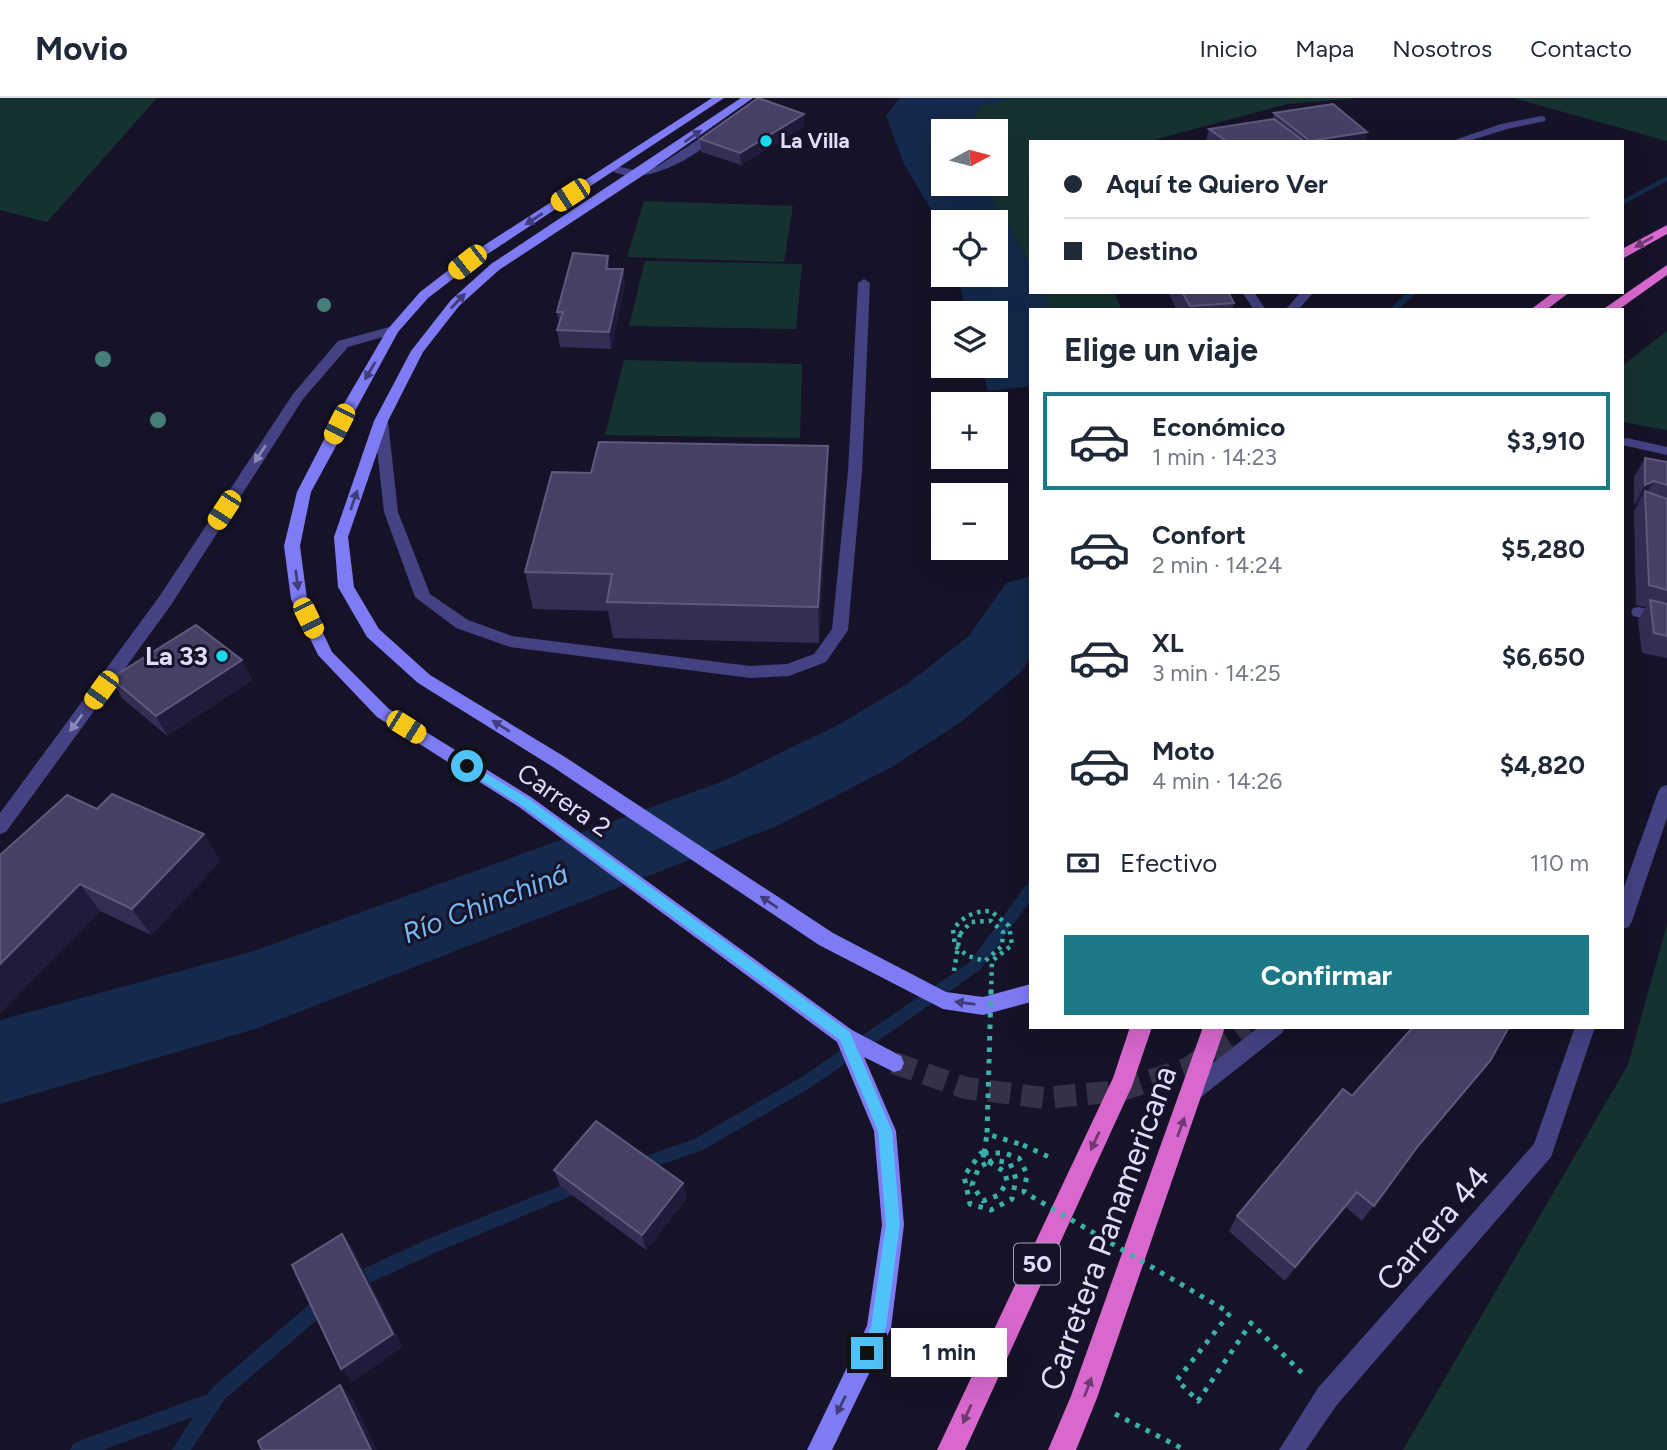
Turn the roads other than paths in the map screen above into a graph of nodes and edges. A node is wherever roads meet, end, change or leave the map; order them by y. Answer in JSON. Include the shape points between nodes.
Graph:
{"nodes":[{"id":1,"x":719,"y":98,"type":"edge"},
{"id":2,"x":753,"y":100,"type":"edge"},
{"id":3,"x":1541,"y":119,"type":"dead end"},
{"id":4,"x":1461,"y":140,"type":"edge"},
{"id":5,"x":611,"y":168,"type":"junction"},
{"id":6,"x":638,"y":174,"type":"junction"},
{"id":7,"x":1667,"y":229,"type":"edge"},
{"id":8,"x":1624,"y":254,"type":"edge"},
{"id":9,"x":1667,"y":269,"type":"edge"},
{"id":10,"x":864,"y":283,"type":"dead end"},
{"id":11,"x":1306,"y":294,"type":"edge"},
{"id":12,"x":1560,"y":294,"type":"edge"},
{"id":13,"x":1293,"y":308,"type":"edge"},
{"id":14,"x":1540,"y":308,"type":"edge"},
{"id":15,"x":1612,"y":308,"type":"edge"},
{"id":16,"x":393,"y":330,"type":"junction"},
{"id":17,"x":381,"y":421,"type":"junction"},
{"id":18,"x":1628,"y":442,"type":"dead end"},
{"id":19,"x":1667,"y":451,"type":"edge"},
{"id":20,"x":1639,"y":612,"type":"dead end"},
{"id":21,"x":1667,"y":619,"type":"edge"},
{"id":22,"x":1667,"y":792,"type":"edge"},
{"id":23,"x":0,"y":827,"type":"edge"},
{"id":24,"x":1624,"y":915,"type":"edge"},
{"id":25,"x":1029,"y":994,"type":"edge"},
{"id":26,"x":1141,"y":1029,"type":"edge"},
{"id":27,"x":1213,"y":1029,"type":"edge"},
{"id":28,"x":1272,"y":1029,"type":"edge"},
{"id":29,"x":1584,"y":1029,"type":"edge"},
{"id":30,"x":845,"y":1036,"type":"junction"},
{"id":31,"x":894,"y":1063,"type":"tunnel mouth"},
{"id":32,"x":1194,"y":1090,"type":"junction"},
{"id":33,"x":820,"y":1450,"type":"edge"},
{"id":34,"x":951,"y":1450,"type":"edge"},
{"id":35,"x":1062,"y":1450,"type":"edge"},
{"id":36,"x":1291,"y":1450,"type":"edge"}],
"edges":[{"from":1,"to":5,"type":"main road","name":"Carrera 2"},
{"from":2,"to":6,"type":"street","via":[[675,162]]},
{"from":3,"to":4,"type":"street"},
{"from":5,"to":6,"type":"street"},
{"from":5,"to":16,"type":"main road","name":"Carrera 2","one_way":true,"via":[[467,262],[424,295]]},
{"from":17,"to":6,"type":"main road","name":"Carrera 2","one_way":true,"via":[[417,351],[455,303],[495,267]]},
{"from":7,"to":8,"type":"highway","one_way":true},
{"from":9,"to":15,"type":"highway"},
{"from":10,"to":17,"type":"street","via":[[855,472],[839,630],[820,658],[789,670],[750,672],[510,641],[462,624],[423,597],[391,512]]},
{"from":11,"to":13,"type":"street"},
{"from":12,"to":14,"type":"highway"},
{"from":16,"to":23,"type":"street","one_way":true,"via":[[343,344],[298,397],[165,601]]},
{"from":16,"to":30,"type":"main road","name":"Carrera 2","one_way":true,"via":[[304,492],[292,546],[299,599],[326,655],[383,713],[525,802]]},
{"from":25,"to":17,"type":"main road","name":"Carrera 2","one_way":true,"via":[[984,1006],[943,1000],[826,939],[425,679],[373,633],[346,587],[341,537]]},
{"from":18,"to":19,"type":"street"},
{"from":20,"to":21,"type":"street"},
{"from":22,"to":24,"type":"street"},
{"from":26,"to":34,"type":"highway","name":"Carretera Panamericana","number":"50","one_way":true,"via":[[1124,1079]]},
{"from":27,"to":32,"type":"highway","name":"Carretera Panamericana"},
{"from":28,"to":32,"type":"street"},
{"from":29,"to":36,"type":"street","name":"Carrera 44","via":[[1543,1150],[1326,1397]]},
{"from":30,"to":31,"type":"main road","name":"Carrera 2"},
{"from":30,"to":33,"type":"main road","one_way":true,"via":[[885,1131],[893,1224],[879,1328]]},
{"from":35,"to":32,"type":"highway","name":"Carretera Panamericana","one_way":true}]}
